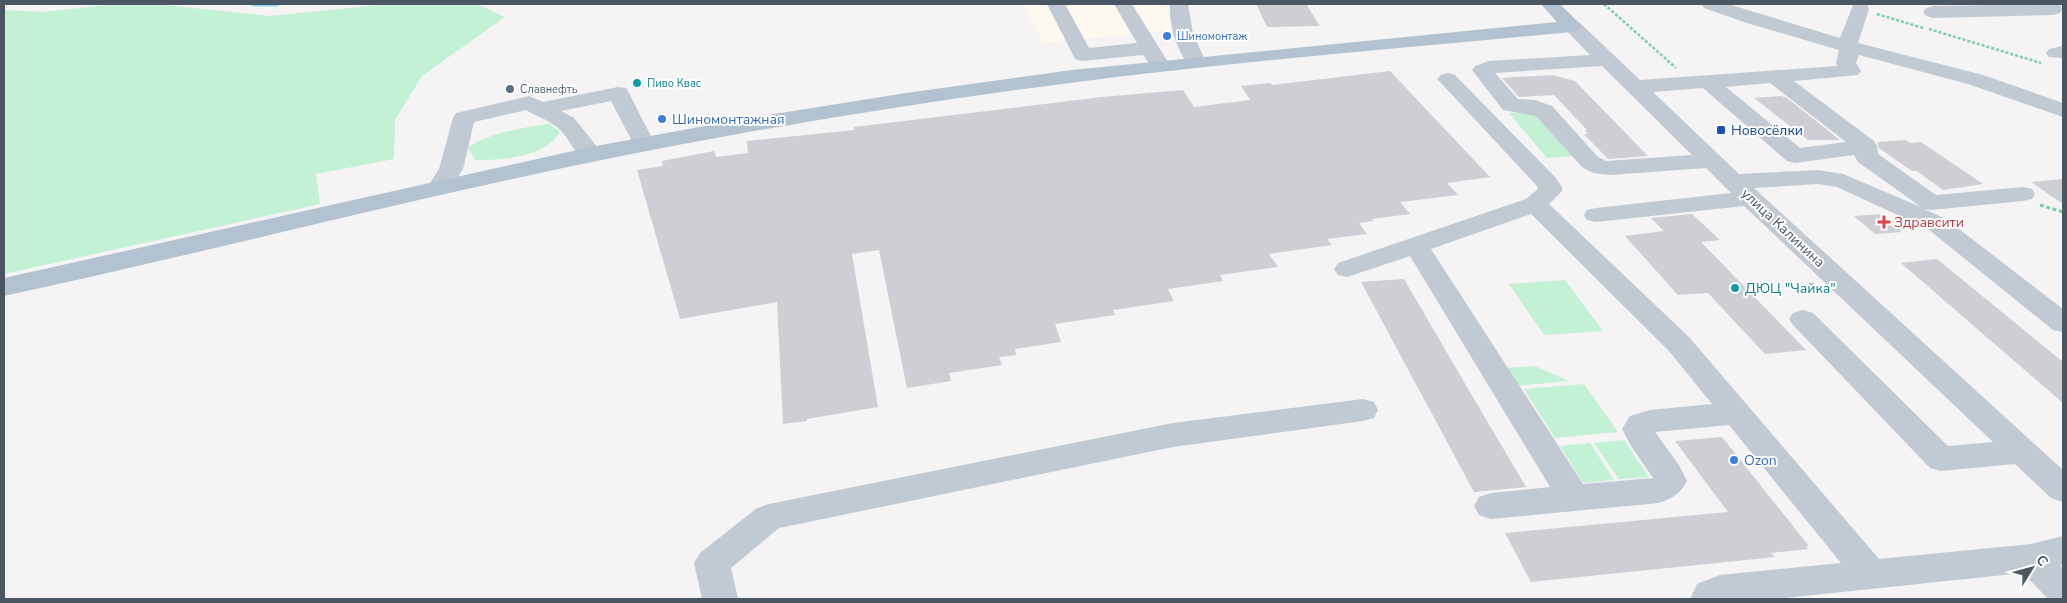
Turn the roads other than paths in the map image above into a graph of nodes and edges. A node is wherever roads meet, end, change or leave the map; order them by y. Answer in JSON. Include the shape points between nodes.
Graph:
{"nodes":[{"id":1,"x":1056,"y":4,"type":"edge"},
{"id":2,"x":1123,"y":4,"type":"edge"},
{"id":3,"x":1179,"y":4,"type":"edge"},
{"id":4,"x":1550,"y":4,"type":"edge"},
{"id":5,"x":1711,"y":4,"type":"edge"},
{"id":6,"x":2051,"y":4,"type":"edge"},
{"id":7,"x":2058,"y":4,"type":"edge"},
{"id":8,"x":2063,"y":6,"type":"edge"},
{"id":9,"x":1860,"y":9,"type":"road end"},
{"id":10,"x":1933,"y":12,"type":"dead end"},
{"id":11,"x":1572,"y":26,"type":"junction"},
{"id":12,"x":1848,"y":44,"type":"junction"},
{"id":13,"x":1155,"y":57,"type":"junction"},
{"id":14,"x":1608,"y":60,"type":"junction"},
{"id":15,"x":1196,"y":62,"type":"junction"},
{"id":16,"x":1775,"y":77,"type":"junction"},
{"id":17,"x":1448,"y":79,"type":"dead end"},
{"id":18,"x":1700,"y":82,"type":"junction"},
{"id":19,"x":1635,"y":87,"type":"junction"},
{"id":20,"x":540,"y":109,"type":"junction"},
{"id":21,"x":2063,"y":110,"type":"edge"},
{"id":22,"x":644,"y":144,"type":"junction"},
{"id":23,"x":1866,"y":146,"type":"junction"},
{"id":24,"x":591,"y":154,"type":"junction"},
{"id":25,"x":1795,"y":156,"type":"junction"},
{"id":26,"x":1712,"y":161,"type":"junction"},
{"id":27,"x":1818,"y":177,"type":"junction"},
{"id":28,"x":439,"y":188,"type":"junction"},
{"id":29,"x":1742,"y":190,"type":"junction"},
{"id":30,"x":2023,"y":194,"type":"dead end"},
{"id":31,"x":1535,"y":204,"type":"junction"},
{"id":32,"x":1596,"y":215,"type":"dead end"},
{"id":33,"x":1416,"y":245,"type":"junction"},
{"id":34,"x":1347,"y":269,"type":"dead end"},
{"id":35,"x":4,"y":287,"type":"edge"},
{"id":36,"x":1803,"y":319,"type":"dead end"},
{"id":37,"x":2063,"y":323,"type":"edge"},
{"id":38,"x":1363,"y":410,"type":"dead end"},
{"id":39,"x":1737,"y":413,"type":"junction"},
{"id":40,"x":2023,"y":451,"type":"junction"},
{"id":41,"x":2063,"y":489,"type":"edge"},
{"id":42,"x":1574,"y":498,"type":"junction"},
{"id":43,"x":1491,"y":506,"type":"dead end"},
{"id":44,"x":2047,"y":554,"type":"edge"},
{"id":45,"x":1871,"y":574,"type":"junction"},
{"id":46,"x":2063,"y":591,"type":"edge"},
{"id":47,"x":720,"y":599,"type":"edge"},
{"id":48,"x":1708,"y":599,"type":"edge"}],
"edges":[{"from":1,"to":13,"type":"street","via":[[1082,55]]},
{"from":2,"to":13,"type":"street"},
{"from":3,"to":15,"type":"street","via":[[1188,49]]},
{"from":4,"to":11,"type":"main road","name":"улица Калинина"},
{"from":5,"to":12,"type":"street","via":[[1752,20]]},
{"from":6,"to":10,"type":"street","via":[[2053,9]]},
{"from":7,"to":8,"type":"street"},
{"from":9,"to":12,"type":"street"},
{"from":11,"to":14,"type":"street","name":"улица Калинина"},
{"from":11,"to":15,"type":"main road"},
{"from":12,"to":16,"type":"street","via":[[1846,63],[1851,72]]},
{"from":12,"to":21,"type":"street","via":[[1959,73]]},
{"from":13,"to":15,"type":"main road"},
{"from":13,"to":22,"type":"main road"},
{"from":14,"to":19,"type":"street","name":"улица Калинина"},
{"from":14,"to":26,"type":"street","via":[[1482,70],[1509,103],[1540,108],[1590,162],[1601,168]]},
{"from":16,"to":18,"type":"street"},
{"from":16,"to":23,"type":"street"},
{"from":17,"to":31,"type":"street","via":[[1547,182],[1550,191]]},
{"from":18,"to":19,"type":"street"},
{"from":18,"to":25,"type":"street"},
{"from":19,"to":26,"type":"street","name":"улица Калинина"},
{"from":20,"to":22,"type":"street","via":[[618,93]]},
{"from":20,"to":24,"type":"street","via":[[566,123]]},
{"from":20,"to":28,"type":"street","via":[[529,103],[464,118],[450,169]]},
{"from":22,"to":24,"type":"main road"},
{"from":23,"to":25,"type":"street"},
{"from":23,"to":30,"type":"street","via":[[1866,157],[1931,203]]},
{"from":24,"to":28,"type":"main road"},
{"from":25,"to":27,"type":"street"},
{"from":26,"to":29,"type":"street","name":"улица Калинина"},
{"from":27,"to":29,"type":"street"},
{"from":27,"to":37,"type":"street","via":[[1844,181],[1936,224]]},
{"from":28,"to":35,"type":"main road"},
{"from":29,"to":32,"type":"street"},
{"from":29,"to":40,"type":"street","name":"улица Калинина"},
{"from":31,"to":33,"type":"street"},
{"from":31,"to":39,"type":"street","via":[[1680,344]]},
{"from":33,"to":34,"type":"street"},
{"from":33,"to":42,"type":"street"},
{"from":36,"to":40,"type":"street","via":[[1941,458]]},
{"from":38,"to":47,"type":"street","via":[[1173,435],[769,517],[712,563]]},
{"from":39,"to":42,"type":"street","via":[[1641,424],[1638,429],[1642,438],[1668,474],[1670,481],[1666,486],[1659,490]]},
{"from":39,"to":45,"type":"street"},
{"from":40,"to":41,"type":"street","name":"улица Калинина"},
{"from":42,"to":43,"type":"street"},
{"from":44,"to":45,"type":"street"},
{"from":44,"to":46,"type":"street"},
{"from":45,"to":48,"type":"street","via":[[1720,590],[1710,594]]}]}
